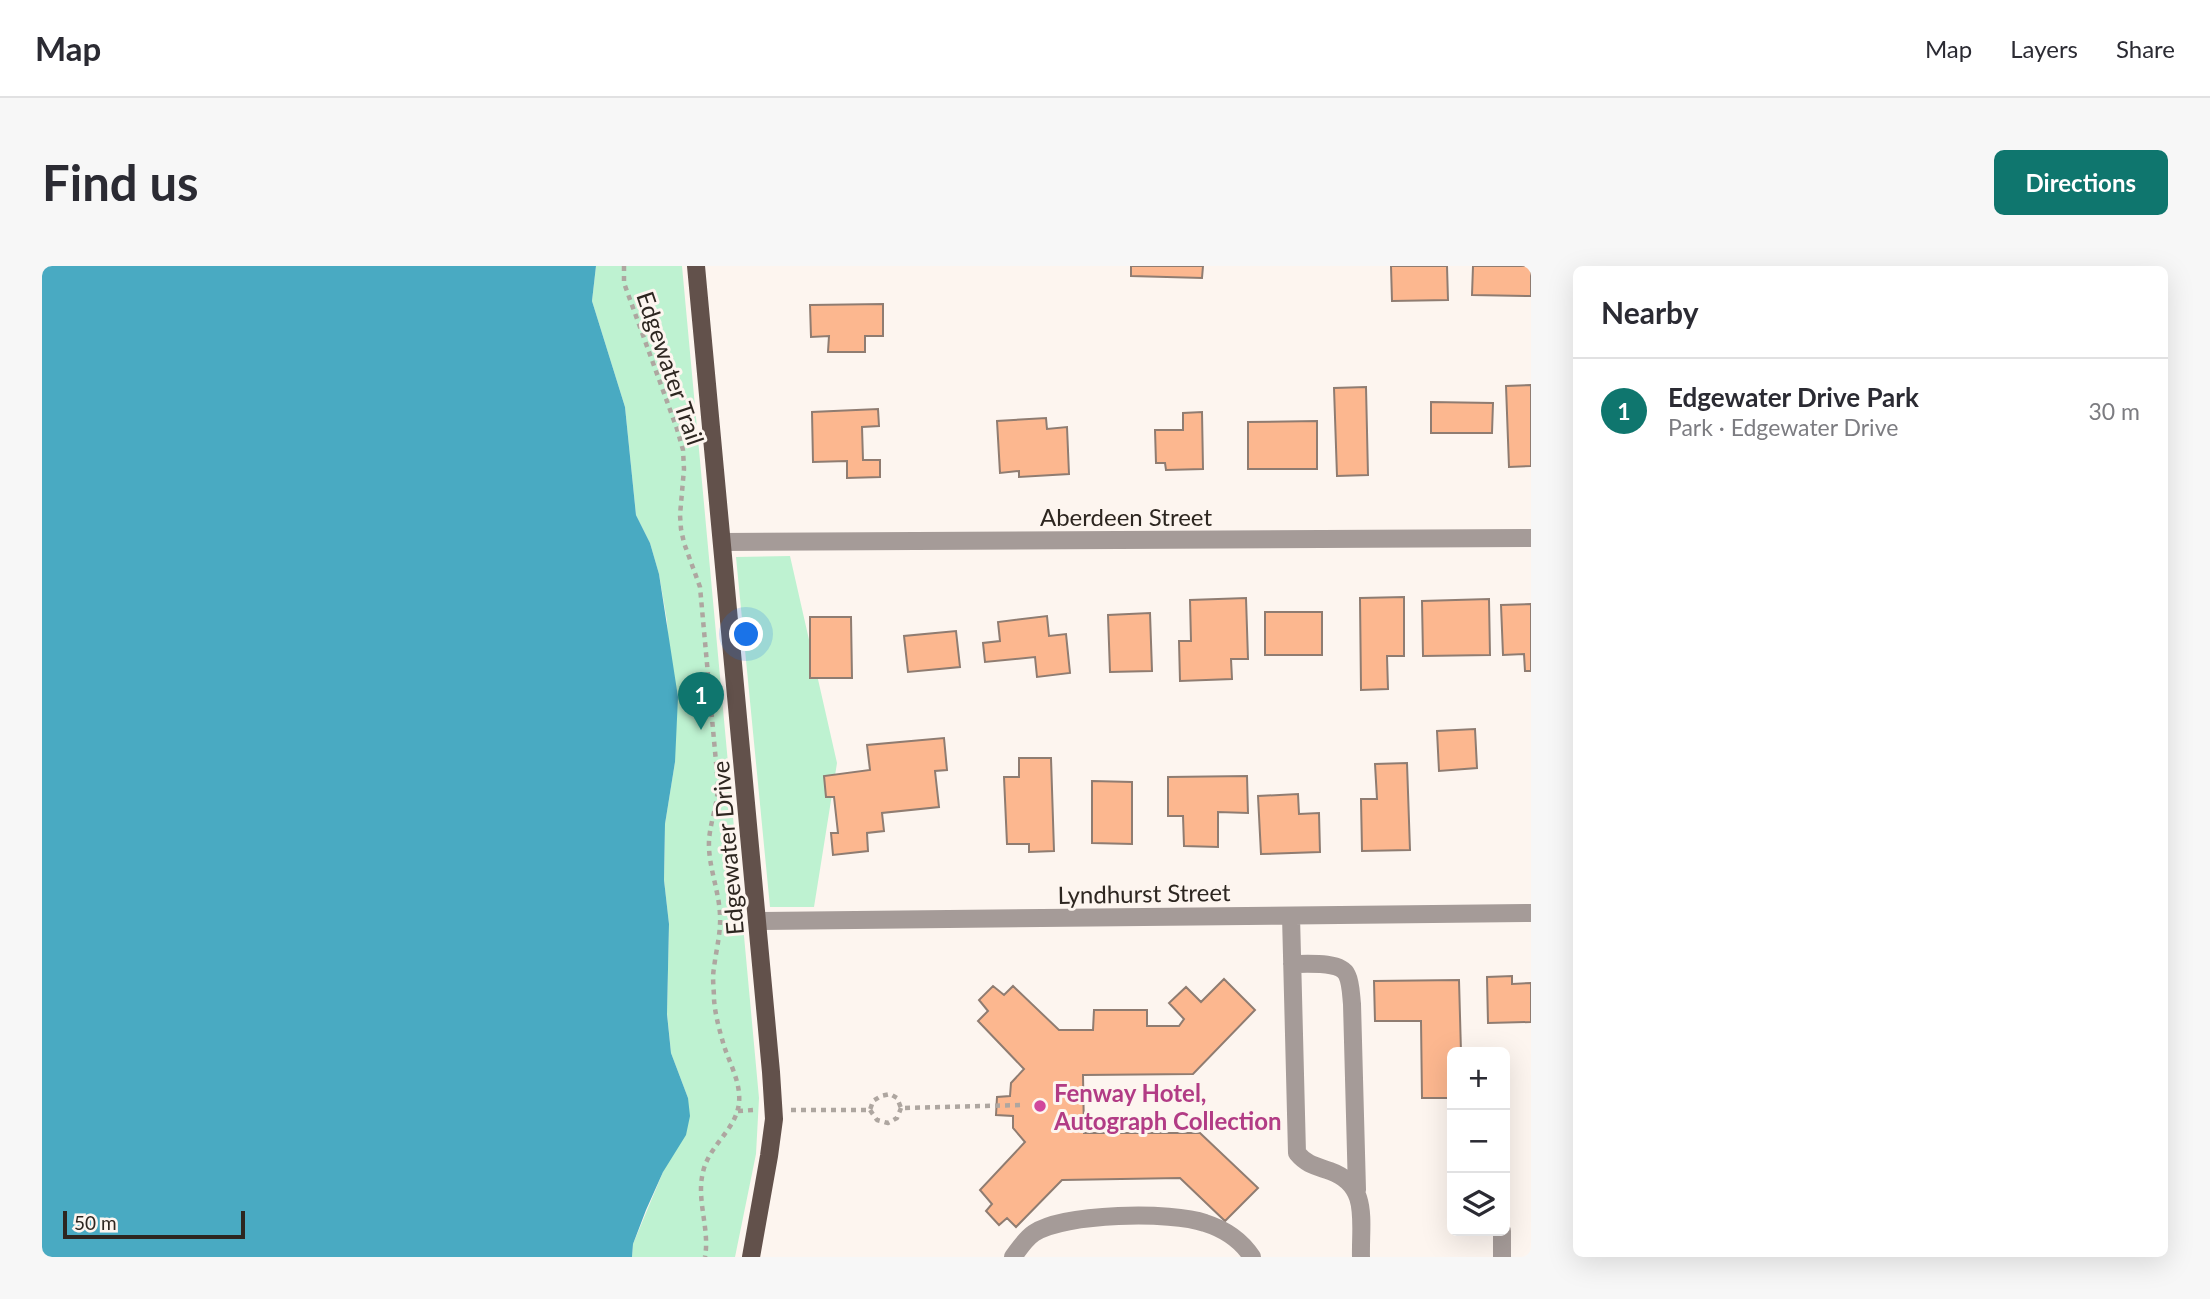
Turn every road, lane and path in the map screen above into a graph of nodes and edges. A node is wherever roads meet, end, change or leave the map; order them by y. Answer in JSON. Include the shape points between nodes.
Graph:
{"nodes":[{"id":1,"x":624,"y":266,"type":"edge"},
{"id":2,"x":696,"y":266,"type":"edge"},
{"id":3,"x":1531,"y":538,"type":"edge"},
{"id":4,"x":722,"y":542,"type":"junction"},
{"id":5,"x":1531,"y":913,"type":"edge"},
{"id":6,"x":1291,"y":916,"type":"junction"},
{"id":7,"x":758,"y":921,"type":"junction"},
{"id":8,"x":1292,"y":964,"type":"junction"},
{"id":9,"x":1023,"y":1105,"type":"dead end"},
{"id":10,"x":901,"y":1108,"type":"junction"},
{"id":11,"x":773,"y":1110,"type":"junction"},
{"id":12,"x":870,"y":1110,"type":"junction"},
{"id":13,"x":738,"y":1111,"type":"junction"},
{"id":14,"x":1357,"y":1190,"type":"junction"},
{"id":15,"x":1502,"y":1236,"type":"edge"},
{"id":16,"x":705,"y":1257,"type":"edge"},
{"id":17,"x":751,"y":1257,"type":"edge"},
{"id":18,"x":1013,"y":1257,"type":"edge"},
{"id":19,"x":1252,"y":1257,"type":"edge"},
{"id":20,"x":1361,"y":1257,"type":"edge"},
{"id":21,"x":1502,"y":1257,"type":"edge"}],
"edges":[{"from":1,"to":13,"type":"path","name":"Edgewater Trail","via":[[624,283],[682,450],[681,528],[700,587],[718,784],[709,839],[721,924],[713,971],[715,1000],[723,1044],[739,1089]]},
{"from":2,"to":4,"type":"main road","name":"Edgewater Drive"},
{"from":3,"to":4,"type":"street","name":"Aberdeen Street"},
{"from":4,"to":7,"type":"main road","name":"Edgewater Drive"},
{"from":5,"to":6,"type":"street","name":"Lyndhurst Street"},
{"from":6,"to":7,"type":"street","name":"Lyndhurst Street"},
{"from":6,"to":8,"type":"street"},
{"from":7,"to":11,"type":"main road","name":"Edgewater Drive"},
{"from":8,"to":14,"type":"street","via":[[1297,1153],[1311,1166],[1343,1177]]},
{"from":8,"to":14,"type":"street","via":[[1333,965],[1348,975]]},
{"from":9,"to":10,"type":"path"},
{"from":10,"to":12,"type":"path","via":[[897,1118],[888,1123],[880,1122]]},
{"from":10,"to":12,"type":"path","via":[[898,1098],[890,1094],[873,1101]]},
{"from":11,"to":12,"type":"path"},
{"from":11,"to":13,"type":"path"},
{"from":11,"to":17,"type":"main road","name":"Edgewater Drive"},
{"from":13,"to":16,"type":"path","via":[[712,1150],[702,1175]]},
{"from":14,"to":20,"type":"street"},
{"from":15,"to":21,"type":"street"},
{"from":18,"to":19,"type":"street","via":[[1034,1233],[1053,1225],[1096,1217],[1180,1216],[1227,1232]]}]}
